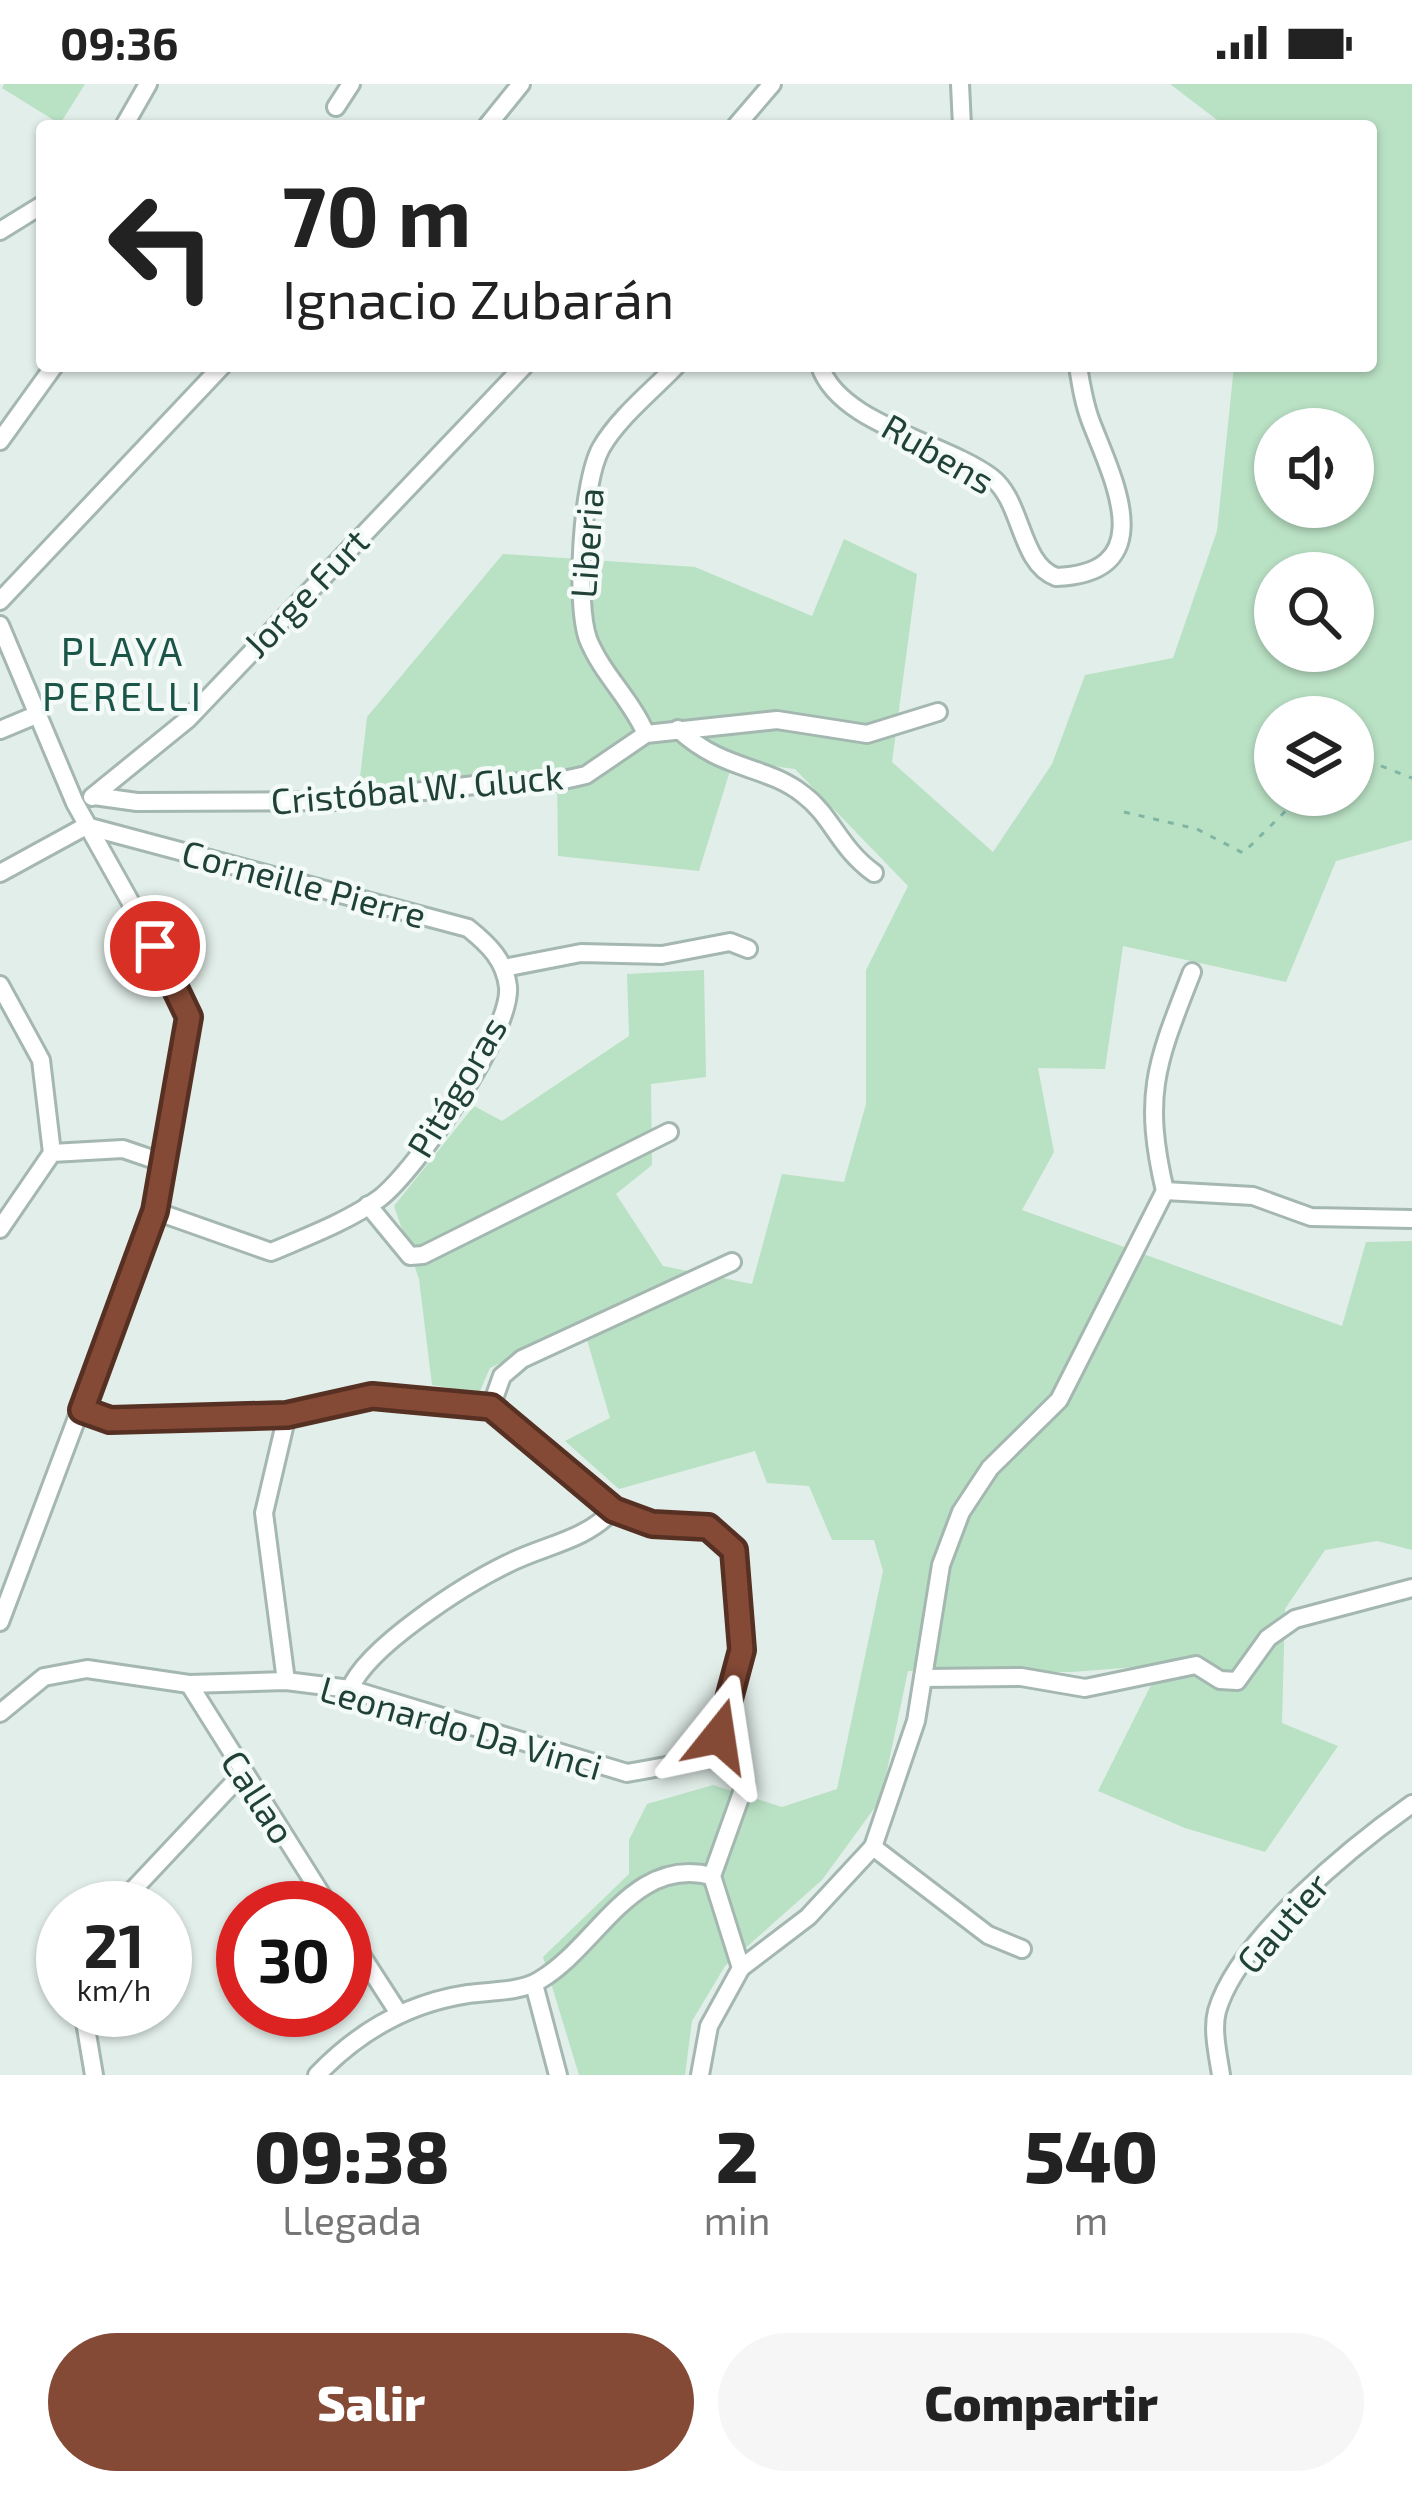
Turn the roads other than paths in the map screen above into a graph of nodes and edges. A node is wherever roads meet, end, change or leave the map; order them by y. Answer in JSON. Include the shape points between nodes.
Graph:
{"nodes":[{"id":1,"x":148,"y":84,"type":"edge"},
{"id":2,"x":351,"y":84,"type":"edge"},
{"id":3,"x":521,"y":84,"type":"edge"},
{"id":4,"x":772,"y":84,"type":"edge"},
{"id":5,"x":960,"y":84,"type":"edge"},
{"id":6,"x":336,"y":107,"type":"dead end"},
{"id":7,"x":127,"y":120,"type":"edge"},
{"id":8,"x":492,"y":120,"type":"edge"},
{"id":9,"x":741,"y":120,"type":"edge"},
{"id":10,"x":962,"y":120,"type":"edge"},
{"id":11,"x":36,"y":209,"type":"edge"},
{"id":12,"x":0,"y":231,"type":"edge"},
{"id":13,"x":50,"y":372,"type":"edge"},
{"id":14,"x":216,"y":372,"type":"edge"},
{"id":15,"x":518,"y":372,"type":"edge"},
{"id":16,"x":670,"y":372,"type":"edge"},
{"id":17,"x":824,"y":372,"type":"edge"},
{"id":18,"x":1079,"y":372,"type":"edge"},
{"id":19,"x":0,"y":441,"type":"edge"},
{"id":20,"x":0,"y":601,"type":"edge"},
{"id":21,"x":0,"y":625,"type":"edge"},
{"id":22,"x":938,"y":712,"type":"dead end"},
{"id":23,"x":36,"y":715,"type":"junction"},
{"id":24,"x":678,"y":729,"type":"junction"},
{"id":25,"x":0,"y":730,"type":"edge"},
{"id":26,"x":646,"y":734,"type":"junction"},
{"id":27,"x":94,"y":796,"type":"junction"},
{"id":28,"x":75,"y":803,"type":"junction"},
{"id":29,"x":86,"y":826,"type":"junction"},
{"id":30,"x":0,"y":873,"type":"edge"},
{"id":31,"x":874,"y":873,"type":"dead end"},
{"id":32,"x":748,"y":950,"type":"dead end"},
{"id":33,"x":504,"y":968,"type":"junction"},
{"id":34,"x":1192,"y":972,"type":"dead end"},
{"id":35,"x":0,"y":985,"type":"edge"},
{"id":36,"x":669,"y":1132,"type":"dead end"},
{"id":37,"x":52,"y":1153,"type":"junction"},
{"id":38,"x":164,"y":1163,"type":"junction"},
{"id":39,"x":1165,"y":1191,"type":"junction"},
{"id":40,"x":368,"y":1205,"type":"junction"},
{"id":41,"x":155,"y":1211,"type":"junction"},
{"id":42,"x":1412,"y":1219,"type":"edge"},
{"id":43,"x":0,"y":1229,"type":"edge"},
{"id":44,"x":733,"y":1262,"type":"dead end"},
{"id":45,"x":491,"y":1407,"type":"junction"},
{"id":46,"x":82,"y":1410,"type":"junction"},
{"id":47,"x":287,"y":1415,"type":"junction"},
{"id":48,"x":614,"y":1510,"type":"junction"},
{"id":49,"x":1412,"y":1588,"type":"edge"},
{"id":50,"x":0,"y":1622,"type":"edge"},
{"id":51,"x":923,"y":1678,"type":"junction"},
{"id":52,"x":286,"y":1681,"type":"junction"},
{"id":53,"x":189,"y":1684,"type":"junction"},
{"id":54,"x":350,"y":1689,"type":"junction"},
{"id":55,"x":0,"y":1713,"type":"edge"},
{"id":56,"x":721,"y":1756,"type":"junction"},
{"id":57,"x":242,"y":1774,"type":"junction"},
{"id":58,"x":1412,"y":1804,"type":"edge"},
{"id":59,"x":873,"y":1847,"type":"junction"},
{"id":60,"x":712,"y":1876,"type":"junction"},
{"id":61,"x":141,"y":1881,"type":"edge"},
{"id":62,"x":312,"y":1881,"type":"edge"},
{"id":63,"x":1022,"y":1949,"type":"dead end"},
{"id":64,"x":741,"y":1968,"type":"junction"},
{"id":65,"x":372,"y":1972,"type":"edge"},
{"id":66,"x":535,"y":1984,"type":"junction"},
{"id":67,"x":398,"y":2012,"type":"junction"},
{"id":68,"x":87,"y":2037,"type":"edge"},
{"id":69,"x":94,"y":2075,"type":"edge"},
{"id":70,"x":316,"y":2075,"type":"edge"},
{"id":71,"x":558,"y":2075,"type":"edge"},
{"id":72,"x":700,"y":2075,"type":"edge"},
{"id":73,"x":1221,"y":2075,"type":"edge"}],
"edges":[{"from":1,"to":7,"type":"street"},
{"from":2,"to":6,"type":"street"},
{"from":3,"to":8,"type":"street"},
{"from":4,"to":9,"type":"street"},
{"from":5,"to":10,"type":"street"},
{"from":11,"to":12,"type":"street"},
{"from":13,"to":19,"type":"street"},
{"from":14,"to":20,"type":"street"},
{"from":15,"to":27,"type":"street","name":"Jorge Furt","via":[[188,719]]},
{"from":16,"to":26,"type":"street","name":"Liberia","via":[[594,462],[581,580],[588,639]]},
{"from":17,"to":18,"type":"street","name":"Rubens","via":[[842,400],[996,481],[1036,560],[1057,577],[1108,556],[1125,517]]},
{"from":21,"to":23,"type":"street"},
{"from":22,"to":24,"type":"street","name":"Cristóbal W. Gluck","via":[[867,734],[777,719]]},
{"from":23,"to":25,"type":"street"},
{"from":23,"to":28,"type":"street"},
{"from":24,"to":26,"type":"street","name":"Cristóbal W. Gluck"},
{"from":24,"to":31,"type":"street","via":[[717,760],[802,793],[839,844]]},
{"from":26,"to":27,"type":"street","name":"Cristóbal W. Gluck","via":[[586,775],[555,782],[337,801]]},
{"from":27,"to":28,"type":"street","name":"Jorge Furt"},
{"from":28,"to":29,"type":"street"},
{"from":29,"to":30,"type":"street"},
{"from":29,"to":33,"type":"street","name":"Corneille Pierre","via":[[468,928]]},
{"from":29,"to":38,"type":"street","via":[[189,1017]]},
{"from":32,"to":33,"type":"street","name":"Pitágoras","via":[[730,942],[662,955],[581,953]]},
{"from":33,"to":40,"type":"street","name":"Pitágoras","via":[[506,1016],[409,1167]]},
{"from":34,"to":39,"type":"street","via":[[1155,1068],[1150,1106]]},
{"from":35,"to":37,"type":"street","via":[[40,1060]]},
{"from":36,"to":40,"type":"street","via":[[423,1255],[410,1256]]},
{"from":37,"to":38,"type":"street","via":[[122,1149]]},
{"from":37,"to":43,"type":"street"},
{"from":38,"to":41,"type":"street"},
{"from":39,"to":42,"type":"street","via":[[1253,1196],[1310,1217]]},
{"from":39,"to":51,"type":"street","via":[[1059,1400],[990,1468],[961,1512],[941,1565]]},
{"from":40,"to":41,"type":"street","name":"Pitágoras","via":[[271,1252]]},
{"from":41,"to":46,"type":"street"},
{"from":44,"to":45,"type":"street","via":[[522,1359],[502,1376]]},
{"from":45,"to":47,"type":"street","via":[[372,1396]]},
{"from":45,"to":48,"type":"street"},
{"from":46,"to":47,"type":"street","via":[[110,1420]]},
{"from":46,"to":50,"type":"street"},
{"from":47,"to":52,"type":"street","via":[[264,1513]]},
{"from":48,"to":54,"type":"street","via":[[582,1535],[480,1581],[368,1658]]},
{"from":48,"to":56,"type":"street","via":[[652,1524],[708,1527],[734,1550],[742,1650]]},
{"from":49,"to":51,"type":"street","via":[[1282,1626],[1237,1681],[1196,1665],[1085,1688],[1021,1677]]},
{"from":51,"to":59,"type":"street","via":[[913,1735]]},
{"from":52,"to":53,"type":"street","name":"Leonardo Da Vinci"},
{"from":52,"to":54,"type":"street","name":"Leonardo Da Vinci"},
{"from":53,"to":55,"type":"street","name":"Leonardo Da Vinci","via":[[67,1669]]},
{"from":53,"to":57,"type":"street","name":"Callao"},
{"from":54,"to":56,"type":"street","name":"Leonardo Da Vinci","via":[[627,1773]]},
{"from":56,"to":60,"type":"street","via":[[745,1784]]},
{"from":57,"to":61,"type":"street"},
{"from":57,"to":62,"type":"street","name":"Callao"},
{"from":58,"to":73,"type":"street","name":"Gautier","via":[[1275,1923],[1227,1988],[1216,2014]]},
{"from":59,"to":63,"type":"street","via":[[988,1935]]},
{"from":59,"to":64,"type":"street","via":[[808,1917]]},
{"from":60,"to":64,"type":"street"},
{"from":60,"to":66,"type":"street","via":[[691,1870],[644,1885]]},
{"from":64,"to":72,"type":"street","via":[[710,2026]]},
{"from":65,"to":67,"type":"street"},
{"from":66,"to":67,"type":"street"},
{"from":66,"to":71,"type":"street"},
{"from":67,"to":70,"type":"street"},
{"from":68,"to":69,"type":"street"}]}
